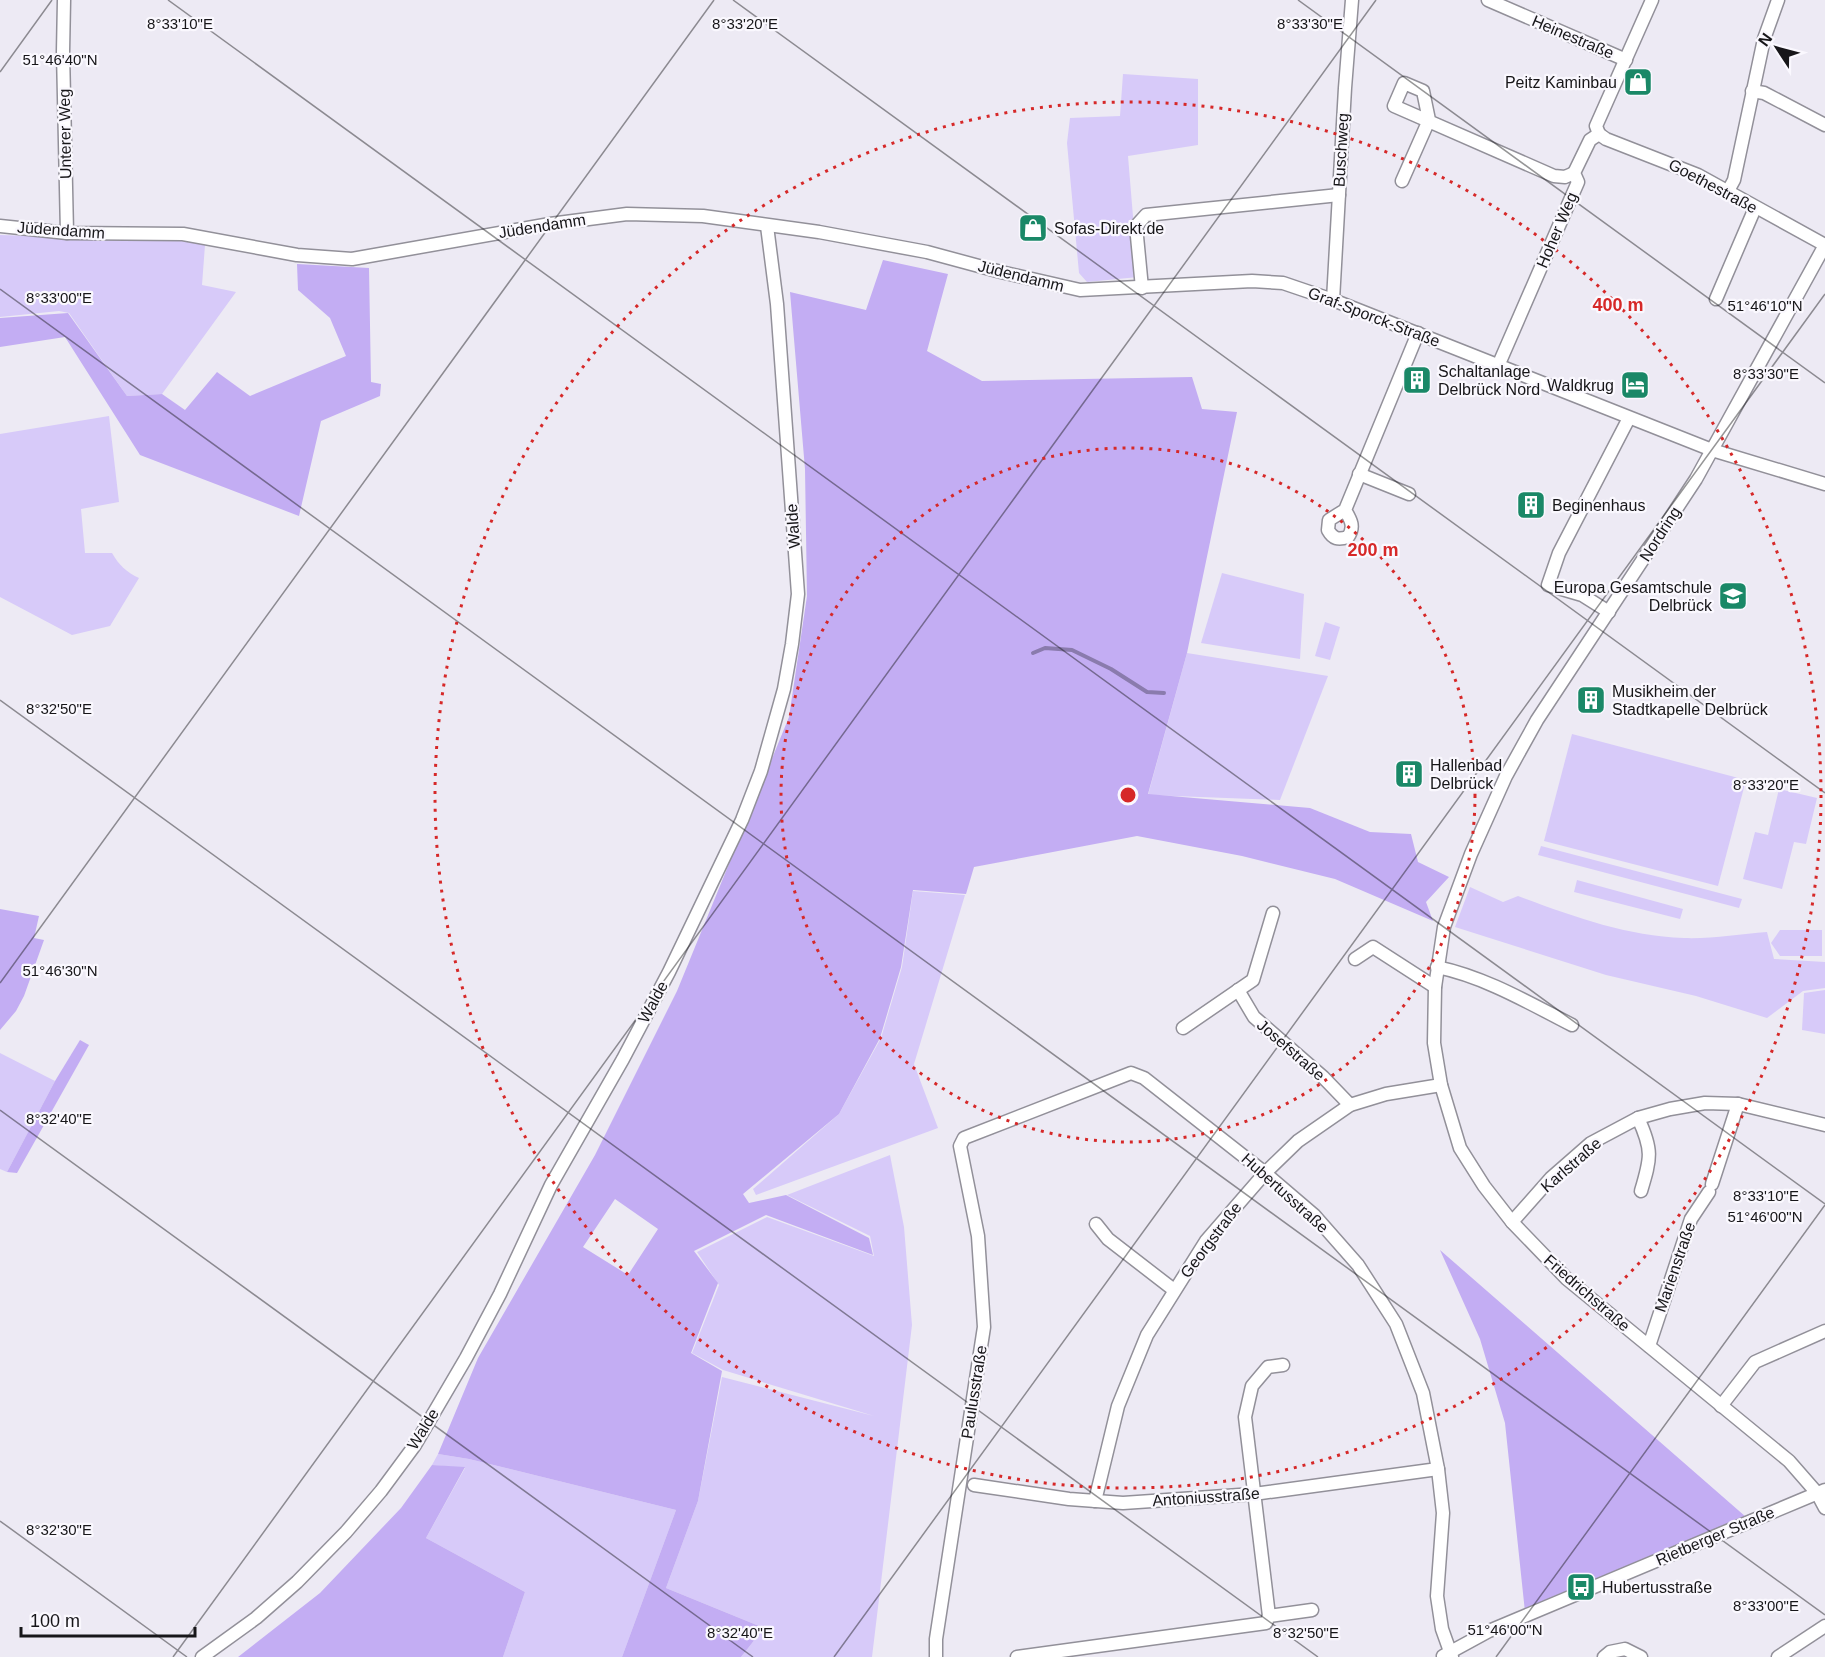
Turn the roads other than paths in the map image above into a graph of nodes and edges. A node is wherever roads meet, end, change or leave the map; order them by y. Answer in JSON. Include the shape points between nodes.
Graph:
{"nodes":[{"id":1,"x":64,"y":0,"type":"edge"},
{"id":2,"x":1352,"y":0,"type":"edge"},
{"id":3,"x":1488,"y":0,"type":"edge"},
{"id":4,"x":1652,"y":0,"type":"edge"},
{"id":5,"x":1778,"y":0,"type":"edge"},
{"id":6,"x":1626,"y":60,"type":"junction"},
{"id":7,"x":1752,"y":91,"type":"junction"},
{"id":8,"x":1825,"y":125,"type":"edge"},
{"id":9,"x":1599,"y":134,"type":"junction"},
{"id":10,"x":1574,"y":173,"type":"junction"},
{"id":11,"x":1402,"y":181,"type":"dead end"},
{"id":12,"x":1728,"y":191,"type":"junction"},
{"id":13,"x":1339,"y":195,"type":"junction"},
{"id":14,"x":1755,"y":208,"type":"junction"},
{"id":15,"x":0,"y":226,"type":"edge"},
{"id":16,"x":767,"y":226,"type":"junction"},
{"id":17,"x":67,"y":233,"type":"junction"},
{"id":18,"x":1825,"y":245,"type":"edge"},
{"id":19,"x":1142,"y":288,"type":"junction"},
{"id":20,"x":1080,"y":290,"type":"joint"},
{"id":21,"x":1716,"y":299,"type":"dead end"},
{"id":22,"x":1333,"y":300,"type":"junction"},
{"id":23,"x":1418,"y":333,"type":"junction"},
{"id":24,"x":1498,"y":366,"type":"junction"},
{"id":25,"x":1629,"y":418,"type":"junction"},
{"id":26,"x":1712,"y":450,"type":"junction"},
{"id":27,"x":1359,"y":474,"type":"junction"},
{"id":28,"x":1825,"y":484,"type":"edge"},
{"id":29,"x":1408,"y":494,"type":"dead end"},
{"id":30,"x":1345,"y":510,"type":"dead end"},
{"id":31,"x":1609,"y":612,"type":"junction"},
{"id":32,"x":1273,"y":913,"type":"dead end"},
{"id":33,"x":1355,"y":959,"type":"dead end"},
{"id":34,"x":1437,"y":967,"type":"junction"},
{"id":35,"x":1435,"y":987,"type":"junction"},
{"id":36,"x":1238,"y":990,"type":"junction"},
{"id":37,"x":1572,"y":1025,"type":"dead end"},
{"id":38,"x":1183,"y":1028,"type":"dead end"},
{"id":39,"x":1441,"y":1085,"type":"junction"},
{"id":40,"x":1738,"y":1104,"type":"junction"},
{"id":41,"x":1350,"y":1105,"type":"junction"},
{"id":42,"x":1638,"y":1118,"type":"junction"},
{"id":43,"x":1825,"y":1125,"type":"edge"},
{"id":44,"x":974,"y":1134,"type":"joint"},
{"id":45,"x":1265,"y":1173,"type":"junction"},
{"id":46,"x":1641,"y":1191,"type":"dead end"},
{"id":47,"x":1512,"y":1222,"type":"junction"},
{"id":48,"x":1095,"y":1224,"type":"dead end"},
{"id":49,"x":1174,"y":1290,"type":"junction"},
{"id":50,"x":1825,"y":1331,"type":"edge"},
{"id":51,"x":1649,"y":1346,"type":"junction"},
{"id":52,"x":1283,"y":1365,"type":"dead end"},
{"id":53,"x":1721,"y":1406,"type":"junction"},
{"id":54,"x":1438,"y":1469,"type":"junction"},
{"id":55,"x":961,"y":1471,"type":"junction"},
{"id":56,"x":974,"y":1485,"type":"junction"},
{"id":57,"x":959,"y":1491,"type":"junction"},
{"id":58,"x":1821,"y":1492,"type":"edge"},
{"id":59,"x":1254,"y":1494,"type":"junction"},
{"id":60,"x":1095,"y":1501,"type":"junction"},
{"id":61,"x":1825,"y":1508,"type":"edge"},
{"id":62,"x":1312,"y":1610,"type":"dead end"},
{"id":63,"x":1269,"y":1616,"type":"junction"},
{"id":64,"x":1825,"y":1626,"type":"edge"},
{"id":65,"x":1448,"y":1655,"type":"edge"},
{"id":66,"x":202,"y":1657,"type":"edge"},
{"id":67,"x":936,"y":1657,"type":"edge"},
{"id":68,"x":1017,"y":1657,"type":"edge"},
{"id":69,"x":1604,"y":1657,"type":"edge"},
{"id":70,"x":1641,"y":1657,"type":"edge"},
{"id":71,"x":1778,"y":1657,"type":"edge"}],
"edges":[{"from":1,"to":17,"type":"street","name":"Unterer Weg"},
{"from":2,"to":13,"type":"street","name":"Buschweg"},
{"from":3,"to":6,"type":"street","name":"Heinestraße"},
{"from":4,"to":6,"type":"street","name":"Hoher Weg"},
{"from":5,"to":7,"type":"street"},
{"from":6,"to":9,"type":"street","name":"Hoher Weg","via":[[1596,126]]},
{"from":7,"to":8,"type":"street","via":[[1764,93]]},
{"from":7,"to":12,"type":"street","via":[[1734,180]]},
{"from":9,"to":10,"type":"street","name":"Hoher Weg","via":[[1590,140]]},
{"from":9,"to":12,"type":"street","name":"Goethestraße"},
{"from":10,"to":11,"type":"street","via":[[1554,176],[1429,120]]},
{"from":10,"to":24,"type":"street","name":"Hoher Weg","via":[[1578,182]]},
{"from":12,"to":14,"type":"street","name":"Goethestraße"},
{"from":13,"to":19,"type":"street","via":[[1146,215],[1136,226]]},
{"from":13,"to":22,"type":"street","name":"Buschweg"},
{"from":14,"to":18,"type":"street","name":"Goethestraße"},
{"from":14,"to":21,"type":"street"},
{"from":15,"to":17,"type":"street","name":"Jüdendamm"},
{"from":16,"to":17,"type":"street","name":"Jüdendamm","via":[[703,216],[627,214],[352,259],[297,255],[183,234]]},
{"from":16,"to":20,"type":"street","name":"Jüdendamm","via":[[927,252]]},
{"from":16,"to":66,"type":"street","name":"Walde","via":[[777,304],[798,594],[784,689],[761,771],[742,820],[669,972],[551,1185],[466,1358],[415,1444],[346,1532],[297,1582]]},
{"from":18,"to":26,"type":"street","name":"Nordring"},
{"from":19,"to":20,"type":"street","name":"Graf-Sporck-Straße"},
{"from":19,"to":22,"type":"street","name":"Graf-Sporck-Straße","via":[[1252,281],[1283,283]]},
{"from":22,"to":23,"type":"street","name":"Graf-Sporck-Straße"},
{"from":23,"to":24,"type":"street","name":"Graf-Sporck-Straße"},
{"from":23,"to":27,"type":"street"},
{"from":24,"to":25,"type":"street","name":"Graf-Sporck-Straße"},
{"from":25,"to":26,"type":"street","name":"Graf-Sporck-Straße"},
{"from":25,"to":31,"type":"street","via":[[1559,553],[1548,585],[1582,595]]},
{"from":26,"to":28,"type":"street","name":"Graf-Sporck-Straße"},
{"from":26,"to":31,"type":"street","name":"Nordring"},
{"from":27,"to":29,"type":"street"},
{"from":27,"to":30,"type":"street"},
{"from":31,"to":34,"type":"street","name":"Nordring","via":[[1537,720],[1506,776],[1444,927]]},
{"from":32,"to":36,"type":"street","via":[[1253,980]]},
{"from":33,"to":35,"type":"street","via":[[1373,947]]},
{"from":34,"to":35,"type":"street"},
{"from":34,"to":37,"type":"street","via":[[1507,992]]},
{"from":35,"to":39,"type":"street","name":"Friedrichstraße","via":[[1434,1043]]},
{"from":36,"to":38,"type":"street"},
{"from":36,"to":41,"type":"street","name":"Josefstraße","via":[[1254,1017]]},
{"from":39,"to":41,"type":"street","name":"Georgstraße","via":[[1386,1094]]},
{"from":39,"to":47,"type":"street","name":"Friedrichstraße","via":[[1460,1148]]},
{"from":40,"to":42,"type":"street","name":"Karlstraße","via":[[1705,1103]]},
{"from":40,"to":43,"type":"street","name":"Karlstraße"},
{"from":40,"to":51,"type":"street","name":"Marienstraße","via":[[1710,1188],[1691,1219]]},
{"from":41,"to":45,"type":"street","name":"Georgstraße","via":[[1298,1141]]},
{"from":42,"to":46,"type":"street","via":[[1648,1139],[1650,1162]]},
{"from":42,"to":47,"type":"street","name":"Karlstraße","via":[[1591,1143],[1551,1178]]},
{"from":44,"to":45,"type":"street","name":"Hubertusstraße","via":[[1131,1072],[1144,1078]]},
{"from":44,"to":55,"type":"street","name":"Paulusstraße","via":[[964,1138],[960,1146],[978,1236],[984,1328]]},
{"from":45,"to":49,"type":"street","name":"Georgstraße","via":[[1206,1241]]},
{"from":45,"to":54,"type":"street","name":"Hubertusstraße","via":[[1314,1215],[1358,1264],[1395,1324],[1423,1393]]},
{"from":47,"to":51,"type":"street","name":"Friedrichstraße","via":[[1567,1279]]},
{"from":48,"to":49,"type":"street","via":[[1108,1239]]},
{"from":49,"to":60,"type":"street","name":"Georgstraße","via":[[1147,1335],[1118,1406]]},
{"from":50,"to":53,"type":"street","via":[[1755,1362]]},
{"from":51,"to":53,"type":"street","name":"Friedrichstraße"},
{"from":52,"to":59,"type":"street","via":[[1268,1367],[1252,1386],[1245,1417]]},
{"from":53,"to":58,"type":"street","name":"Friedrichstraße"},
{"from":54,"to":59,"type":"street","name":"Antoniusstraße"},
{"from":54,"to":65,"type":"street","name":"Hubertusstraße","via":[[1443,1513],[1437,1596]]},
{"from":55,"to":56,"type":"street","via":[[971,1476]]},
{"from":55,"to":57,"type":"street","name":"Paulusstraße"},
{"from":56,"to":57,"type":"street"},
{"from":56,"to":60,"type":"street","name":"Antoniusstraße"},
{"from":57,"to":67,"type":"street","name":"Paulusstraße"},
{"from":58,"to":61,"type":"street","name":"Friedrichstraße"},
{"from":58,"to":65,"type":"street","name":"Rietberger Straße","via":[[1489,1631]]},
{"from":59,"to":60,"type":"street","name":"Antoniusstraße","via":[[1123,1503]]},
{"from":59,"to":63,"type":"street"},
{"from":62,"to":63,"type":"street"},
{"from":63,"to":68,"type":"street","via":[[1266,1623]]},
{"from":64,"to":71,"type":"street"},
{"from":69,"to":70,"type":"street","via":[[1625,1649]]}]}
